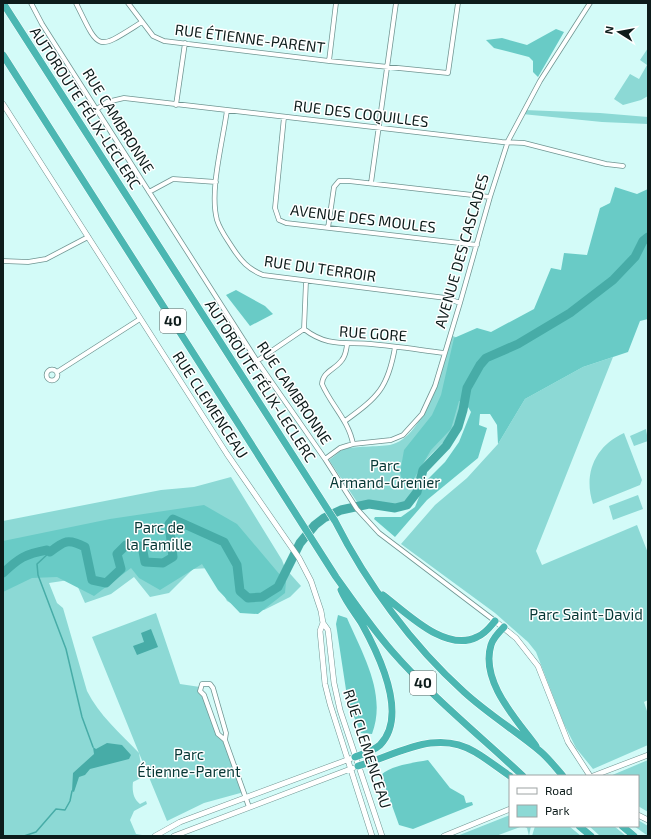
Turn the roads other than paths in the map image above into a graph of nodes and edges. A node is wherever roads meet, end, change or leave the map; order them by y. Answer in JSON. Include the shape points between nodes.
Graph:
{"nodes":[{"id":1,"x":3,"y":3,"type":"edge"},
{"id":2,"x":31,"y":3,"type":"edge"},
{"id":3,"x":76,"y":3,"type":"edge"},
{"id":4,"x":128,"y":3,"type":"edge"},
{"id":5,"x":336,"y":3,"type":"edge"},
{"id":6,"x":396,"y":3,"type":"edge"},
{"id":7,"x":458,"y":3,"type":"edge"},
{"id":8,"x":590,"y":3,"type":"edge"},
{"id":9,"x":142,"y":22,"type":"junction"},
{"id":10,"x":184,"y":43,"type":"junction"},
{"id":11,"x":3,"y":55,"type":"edge"},
{"id":12,"x":329,"y":61,"type":"junction"},
{"id":13,"x":387,"y":68,"type":"junction"},
{"id":14,"x":3,"y":104,"type":"edge"},
{"id":15,"x":176,"y":105,"type":"junction"},
{"id":16,"x":96,"y":109,"type":"junction"},
{"id":17,"x":227,"y":110,"type":"junction"},
{"id":18,"x":284,"y":117,"type":"junction"},
{"id":19,"x":378,"y":128,"type":"junction"},
{"id":20,"x":508,"y":141,"type":"junction"},
{"id":21,"x":623,"y":166,"type":"dead end"},
{"id":22,"x":216,"y":182,"type":"junction"},
{"id":23,"x":371,"y":184,"type":"junction"},
{"id":24,"x":149,"y":192,"type":"junction"},
{"id":25,"x":490,"y":197,"type":"junction"},
{"id":26,"x":328,"y":228,"type":"junction"},
{"id":27,"x":88,"y":237,"type":"junction"},
{"id":28,"x":477,"y":245,"type":"junction"},
{"id":29,"x":3,"y":262,"type":"edge"},
{"id":30,"x":306,"y":281,"type":"junction"},
{"id":31,"x":460,"y":303,"type":"junction"},
{"id":32,"x":140,"y":319,"type":"junction"},
{"id":33,"x":304,"y":329,"type":"junction"},
{"id":34,"x":347,"y":345,"type":"junction"},
{"id":35,"x":395,"y":347,"type":"junction"},
{"id":36,"x":444,"y":353,"type":"junction"},
{"id":37,"x":257,"y":361,"type":"junction"},
{"id":38,"x":57,"y":372,"type":"dead end"},
{"id":39,"x":345,"y":421,"type":"junction"},
{"id":40,"x":353,"y":444,"type":"junction"},
{"id":41,"x":325,"y":459,"type":"junction"},
{"id":42,"x":336,"y":577,"type":"junction"},
{"id":43,"x":376,"y":589,"type":"junction"},
{"id":44,"x":495,"y":621,"type":"junction"},
{"id":45,"x":323,"y":623,"type":"junction"},
{"id":46,"x":504,"y":627,"type":"junction"},
{"id":47,"x":225,"y":740,"type":"junction"},
{"id":48,"x":541,"y":752,"type":"junction"},
{"id":49,"x":648,"y":755,"type":"edge"},
{"id":50,"x":355,"y":757,"type":"junction"},
{"id":51,"x":348,"y":760,"type":"junction"},
{"id":52,"x":358,"y":766,"type":"junction"},
{"id":53,"x":350,"y":769,"type":"junction"},
{"id":54,"x":509,"y":775,"type":"edge"},
{"id":55,"x":523,"y":775,"type":"edge"},
{"id":56,"x":563,"y":775,"type":"edge"},
{"id":57,"x":591,"y":775,"type":"edge"},
{"id":58,"x":595,"y":775,"type":"edge"},
{"id":59,"x":246,"y":798,"type":"junction"},
{"id":60,"x":249,"y":806,"type":"junction"},
{"id":61,"x":509,"y":809,"type":"edge"},
{"id":62,"x":639,"y":816,"type":"edge"},
{"id":63,"x":648,"y":820,"type":"edge"},
{"id":64,"x":580,"y":827,"type":"edge"},
{"id":65,"x":623,"y":827,"type":"edge"},
{"id":66,"x":154,"y":836,"type":"edge"},
{"id":67,"x":174,"y":836,"type":"edge"},
{"id":68,"x":372,"y":836,"type":"edge"},
{"id":69,"x":382,"y":836,"type":"edge"},
{"id":70,"x":444,"y":836,"type":"edge"},
{"id":71,"x":591,"y":836,"type":"edge"},
{"id":72,"x":634,"y":836,"type":"edge"}],
"edges":[{"from":1,"to":43,"type":"highway","name":"AUTOROUTE FÉLIX-LECLERC","number":"40"},
{"from":2,"to":16,"type":"street","name":"RUE CAMBRONNE"},
{"from":3,"to":9,"type":"street","via":[[98,42],[112,41]]},
{"from":4,"to":9,"type":"street","name":"RUE ÉTIENNE-PARENT"},
{"from":5,"to":12,"type":"street"},
{"from":6,"to":13,"type":"street"},
{"from":7,"to":13,"type":"street","name":"RUE ÉTIENNE-PARENT","via":[[448,73]]},
{"from":8,"to":20,"type":"street","name":"AVENUE DES CASCADES","via":[[540,81]]},
{"from":9,"to":10,"type":"street","name":"RUE ÉTIENNE-PARENT","via":[[157,39]]},
{"from":10,"to":12,"type":"street","name":"RUE ÉTIENNE-PARENT"},
{"from":10,"to":15,"type":"street"},
{"from":11,"to":42,"type":"highway","number":"40"},
{"from":12,"to":13,"type":"street","name":"RUE ÉTIENNE-PARENT"},
{"from":13,"to":19,"type":"street"},
{"from":14,"to":27,"type":"street","name":"RUE CLEMENCEAU"},
{"from":15,"to":16,"type":"street","name":"RUE DES COQUILLES","via":[[119,99],[107,102]]},
{"from":15,"to":17,"type":"street","name":"RUE DES COQUILLES"},
{"from":16,"to":24,"type":"street","name":"RUE CAMBRONNE"},
{"from":17,"to":18,"type":"street","name":"RUE DES COQUILLES"},
{"from":17,"to":22,"type":"street","name":"RUE DU TERROIR"},
{"from":18,"to":19,"type":"street","name":"RUE DES COQUILLES"},
{"from":18,"to":26,"type":"street","name":"AVENUE DES MOULES","via":[[276,215],[279,220],[286,223]]},
{"from":19,"to":20,"type":"street","name":"RUE DES COQUILLES"},
{"from":19,"to":23,"type":"street"},
{"from":20,"to":21,"type":"street","name":"RUE DES COQUILLES"},
{"from":20,"to":25,"type":"street","name":"AVENUE DES CASCADES"},
{"from":22,"to":24,"type":"street","via":[[173,179]]},
{"from":22,"to":30,"type":"street","name":"RUE DU TERROIR","via":[[218,222],[241,262],[263,275]]},
{"from":23,"to":25,"type":"street"},
{"from":23,"to":26,"type":"street","via":[[344,180],[336,184]]},
{"from":24,"to":37,"type":"street","name":"RUE CAMBRONNE"},
{"from":25,"to":28,"type":"street","name":"AVENUE DES CASCADES"},
{"from":26,"to":28,"type":"street","name":"AVENUE DES MOULES"},
{"from":27,"to":29,"type":"street","via":[[46,259]]},
{"from":27,"to":32,"type":"street","name":"RUE CLEMENCEAU"},
{"from":28,"to":31,"type":"street","name":"AVENUE DES CASCADES"},
{"from":30,"to":31,"type":"street","name":"RUE DU TERROIR","via":[[446,298]]},
{"from":30,"to":33,"type":"street"},
{"from":31,"to":36,"type":"street","name":"AVENUE DES CASCADES"},
{"from":32,"to":38,"type":"street"},
{"from":32,"to":45,"type":"street","name":"RUE CLEMENCEAU","via":[[227,454],[299,558],[318,600]]},
{"from":33,"to":34,"type":"street","name":"RUE GORE","via":[[321,340]]},
{"from":33,"to":37,"type":"street"},
{"from":34,"to":35,"type":"street","name":"RUE GORE"},
{"from":34,"to":39,"type":"street","via":[[342,361],[325,374],[322,384]]},
{"from":35,"to":36,"type":"street","name":"RUE GORE"},
{"from":35,"to":39,"type":"street","via":[[391,367],[379,393]]},
{"from":36,"to":40,"type":"street","name":"AVENUE DES CASCADES","via":[[428,400],[413,426],[403,435],[391,440]]},
{"from":37,"to":41,"type":"street","name":"RUE CAMBRONNE"},
{"from":39,"to":40,"type":"street"},
{"from":40,"to":41,"type":"street","name":"AVENUE DES CASCADES","via":[[340,448]]},
{"from":41,"to":44,"type":"street","name":"RUE CAMBRONNE","via":[[356,509],[379,533]]},
{"from":42,"to":50,"type":"highway","via":[[342,593],[380,659],[386,676],[392,712],[388,731],[380,745]]},
{"from":42,"to":55,"type":"highway","number":"40","via":[[391,650],[446,705]]},
{"from":43,"to":44,"type":"highway","via":[[428,630],[453,640],[476,638]]},
{"from":43,"to":48,"type":"highway","name":"AUTOROUTE FÉLIX-LECLERC","number":"40","via":[[427,654],[463,691]]},
{"from":44,"to":46,"type":"street","name":"RUE CAMBRONNE"},
{"from":45,"to":50,"type":"street","name":"RUE CLEMENCEAU","via":[[328,630],[336,692]]},
{"from":45,"to":51,"type":"street","name":"RUE CLEMENCEAU","via":[[320,632],[325,684]]},
{"from":46,"to":48,"type":"highway","via":[[495,636],[491,645],[489,657],[493,680],[503,702]]},
{"from":46,"to":57,"type":"street","name":"RUE CAMBRONNE","via":[[538,666],[568,742]]},
{"from":47,"to":47,"type":"street","via":[[226,733],[212,688],[210,684],[202,684],[200,691],[204,695],[218,734]]},
{"from":47,"to":59,"type":"street"},
{"from":48,"to":56,"type":"highway","name":"AUTOROUTE FÉLIX-LECLERC","number":"40"},
{"from":49,"to":58,"type":"street"},
{"from":50,"to":51,"type":"street"},
{"from":50,"to":52,"type":"street","name":"RUE CLEMENCEAU"},
{"from":51,"to":53,"type":"street","name":"RUE CLEMENCEAU"},
{"from":51,"to":59,"type":"street"},
{"from":52,"to":53,"type":"street"},
{"from":52,"to":54,"type":"highway","via":[[423,743],[439,741],[474,751]]},
{"from":52,"to":69,"type":"street","name":"RUE CLEMENCEAU"},
{"from":53,"to":60,"type":"street"},
{"from":53,"to":68,"type":"street","name":"RUE CLEMENCEAU"},
{"from":59,"to":60,"type":"street"},
{"from":59,"to":66,"type":"street","via":[[180,822]]},
{"from":60,"to":67,"type":"street"},
{"from":61,"to":70,"type":"street"},
{"from":62,"to":63,"type":"street"},
{"from":64,"to":71,"type":"highway"},
{"from":65,"to":72,"type":"highway"}]}
